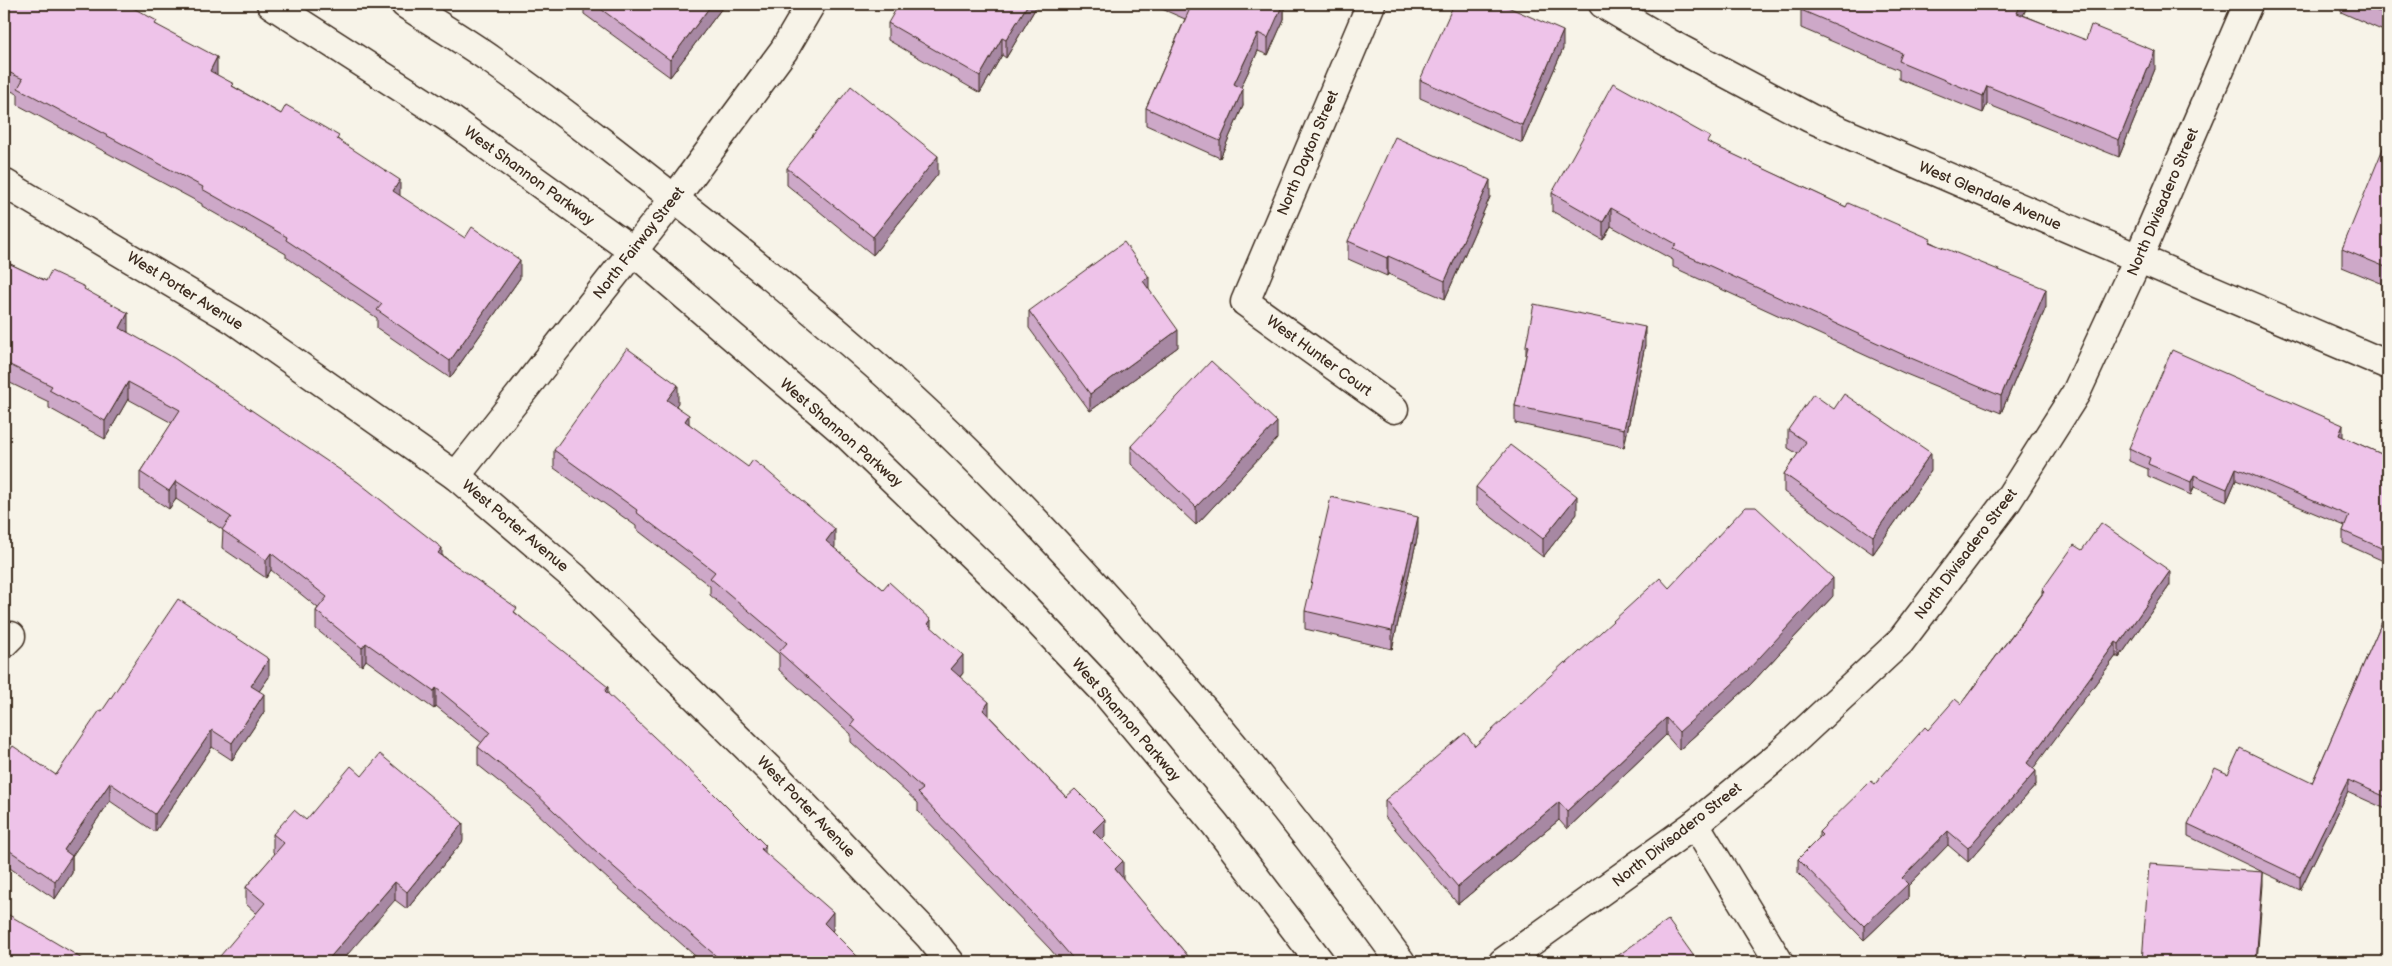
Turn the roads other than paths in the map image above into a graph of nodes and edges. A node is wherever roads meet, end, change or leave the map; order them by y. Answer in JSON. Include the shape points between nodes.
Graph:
{"nodes":[{"id":1,"x":271,"y":4,"type":"edge"},
{"id":2,"x":405,"y":4,"type":"edge"},
{"id":3,"x":811,"y":4,"type":"edge"},
{"id":4,"x":1371,"y":4,"type":"edge"},
{"id":5,"x":1603,"y":4,"type":"edge"},
{"id":6,"x":2248,"y":4,"type":"edge"},
{"id":7,"x":4,"y":183,"type":"edge"},
{"id":8,"x":674,"y":199,"type":"junction"},
{"id":9,"x":633,"y":251,"type":"junction"},
{"id":10,"x":2138,"y":259,"type":"junction"},
{"id":11,"x":1244,"y":302,"type":"joint"},
{"id":12,"x":2388,"y":365,"type":"edge"},
{"id":13,"x":1394,"y":409,"type":"dead end"},
{"id":14,"x":456,"y":476,"type":"junction"},
{"id":15,"x":1695,"y":824,"type":"junction"},
{"id":16,"x":950,"y":962,"type":"edge"},
{"id":17,"x":1320,"y":962,"type":"edge"},
{"id":18,"x":1401,"y":962,"type":"edge"},
{"id":19,"x":1503,"y":962,"type":"edge"},
{"id":20,"x":1779,"y":962,"type":"edge"}],
"edges":[{"from":1,"to":9,"type":"street","name":"West Shannon Parkway","via":[[453,121]]},
{"from":2,"to":8,"type":"street","via":[[492,60]]},
{"from":3,"to":8,"type":"street","name":"North Fairway Street","via":[[784,50]]},
{"from":4,"to":11,"type":"street","name":"North Dayton Street"},
{"from":5,"to":10,"type":"street","name":"West Glendale Avenue","via":[[1810,118]]},
{"from":6,"to":10,"type":"street","name":"North Divisadero Street"},
{"from":7,"to":14,"type":"street","name":"West Porter Avenue","via":[[234,320]]},
{"from":8,"to":9,"type":"street","name":"North Fairway Street"},
{"from":8,"to":18,"type":"street","via":[[786,288],[904,390],[997,480],[1128,620],[1206,710],[1308,835]]},
{"from":9,"to":14,"type":"street","name":"North Fairway Street"},
{"from":9,"to":17,"type":"street","name":"West Shannon Parkway","via":[[847,435],[1017,599],[1105,692],[1158,754]]},
{"from":10,"to":12,"type":"street","name":"West Glendale Avenue"},
{"from":10,"to":15,"type":"street","name":"North Divisadero Street","via":[[2076,393],[2008,500],[1900,642],[1780,754]]},
{"from":11,"to":13,"type":"street","name":"West Hunter Court"},
{"from":14,"to":16,"type":"street","name":"West Porter Avenue","via":[[574,577],[768,768]]},
{"from":15,"to":19,"type":"street","name":"North Divisadero Street"},
{"from":15,"to":20,"type":"street"}]}
